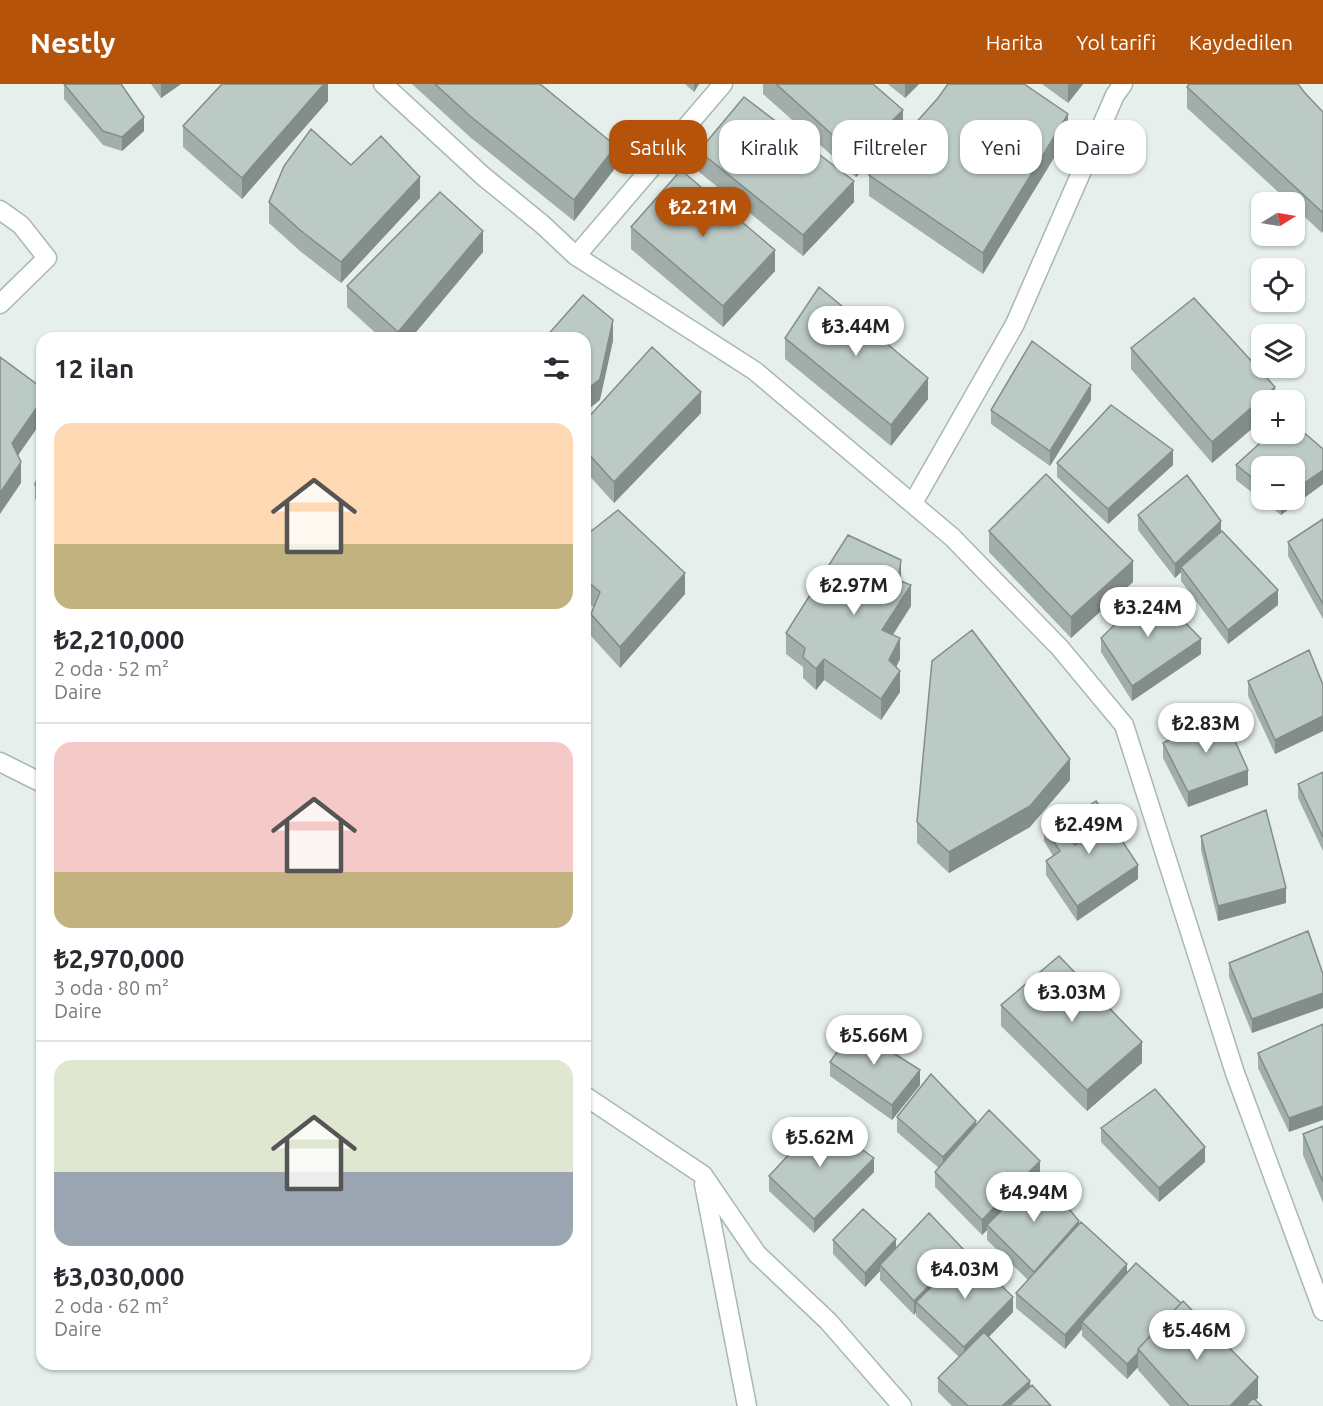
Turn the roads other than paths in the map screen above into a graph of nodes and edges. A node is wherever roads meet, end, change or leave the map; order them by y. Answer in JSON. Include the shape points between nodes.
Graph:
{"nodes":[{"id":1,"x":383,"y":84,"type":"edge"},
{"id":2,"x":723,"y":84,"type":"edge"},
{"id":3,"x":1123,"y":84,"type":"edge"},
{"id":4,"x":0,"y":210,"type":"edge"},
{"id":5,"x":576,"y":256,"type":"junction"},
{"id":6,"x":0,"y":304,"type":"edge"},
{"id":7,"x":913,"y":503,"type":"junction"},
{"id":8,"x":0,"y":762,"type":"edge"},
{"id":9,"x":36,"y":780,"type":"edge"},
{"id":10,"x":591,"y":1100,"type":"edge"},
{"id":11,"x":703,"y":1175,"type":"junction"},
{"id":12,"x":1323,"y":1311,"type":"edge"},
{"id":13,"x":747,"y":1406,"type":"edge"},
{"id":14,"x":902,"y":1406,"type":"edge"}],
"edges":[{"from":1,"to":5,"type":"street"},
{"from":2,"to":5,"type":"street"},
{"from":3,"to":7,"type":"street","via":[[1016,324]]},
{"from":4,"to":6,"type":"street","via":[[21,225],[47,258]]},
{"from":5,"to":7,"type":"street","via":[[756,371]]},
{"from":7,"to":12,"type":"street","via":[[952,537],[1060,648],[1124,725],[1235,1073]]},
{"from":8,"to":9,"type":"street"},
{"from":10,"to":11,"type":"street"},
{"from":11,"to":13,"type":"street"},
{"from":11,"to":14,"type":"street","via":[[757,1254],[828,1321]]}]}
